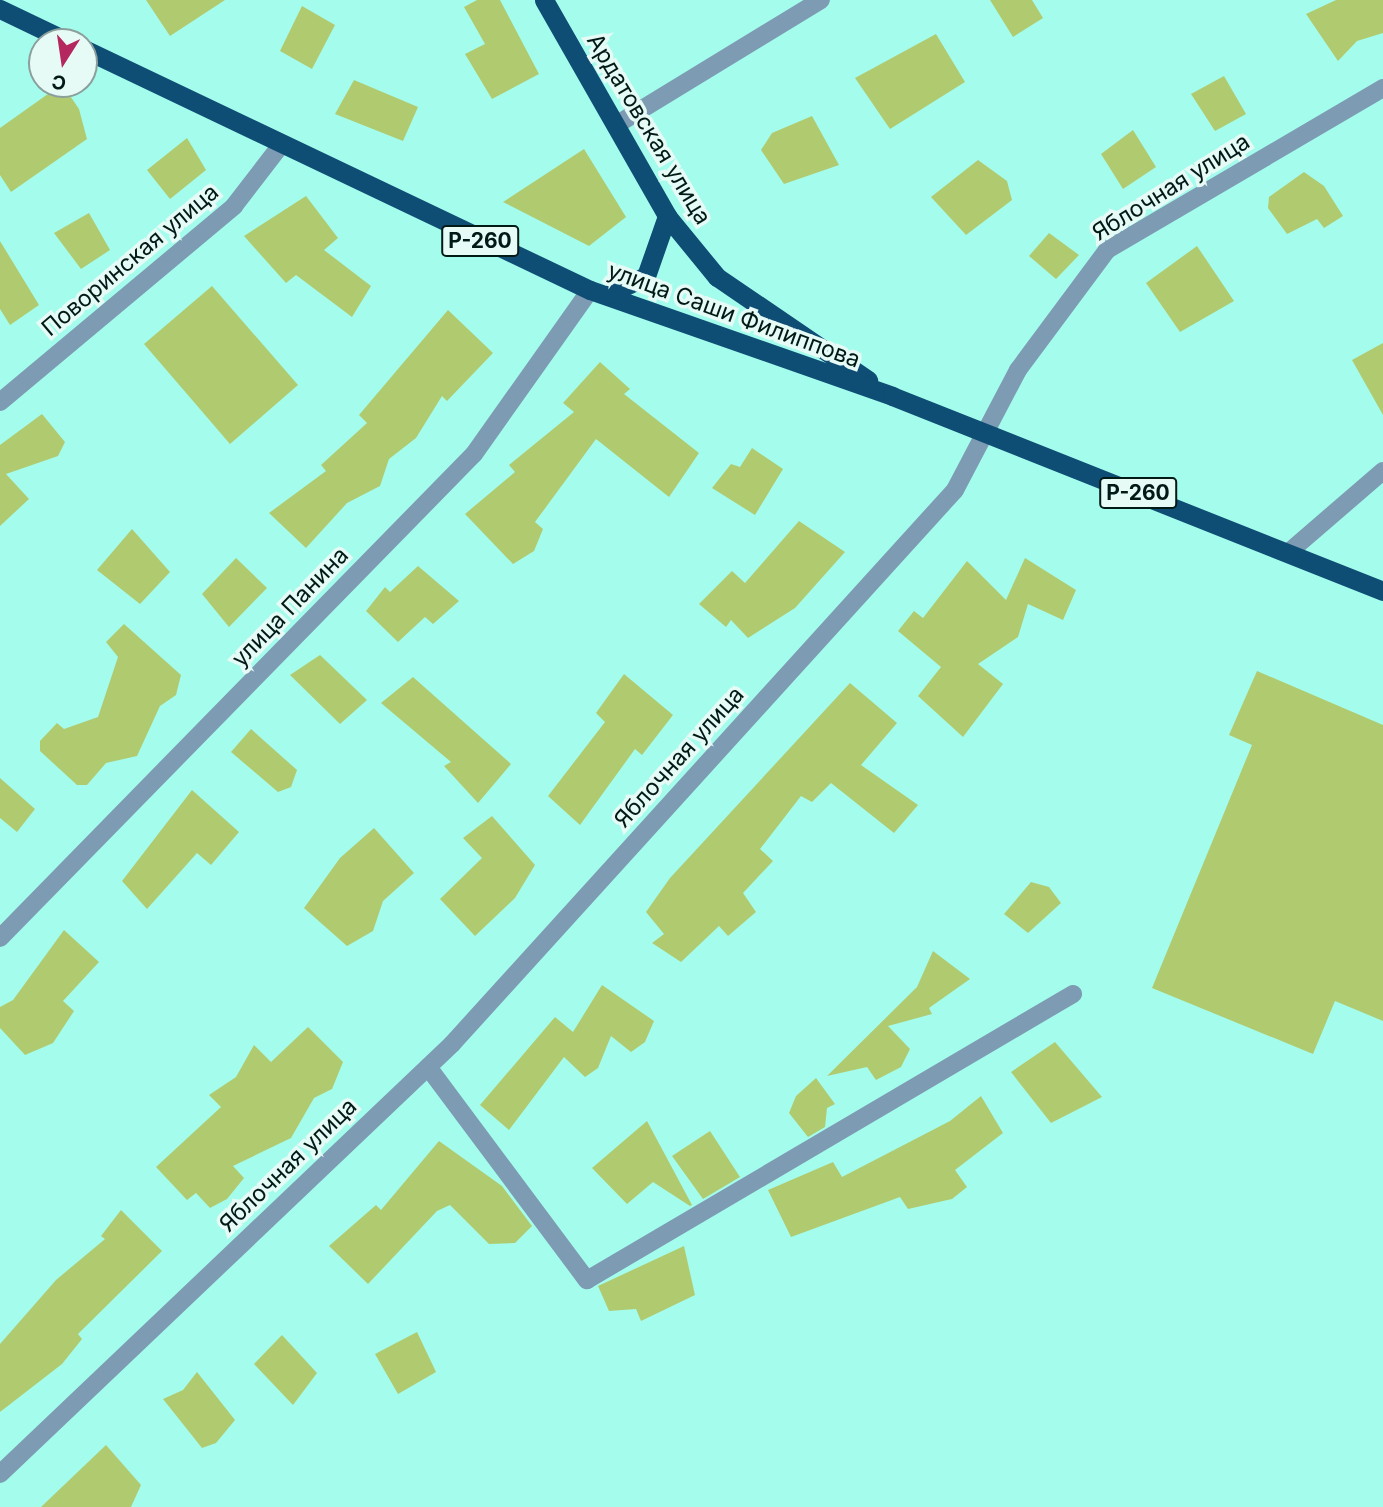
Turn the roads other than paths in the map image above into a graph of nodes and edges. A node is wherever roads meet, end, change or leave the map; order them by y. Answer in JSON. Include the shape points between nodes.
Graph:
{"nodes":[{"id":1,"x":544,"y":0,"type":"edge"},
{"id":2,"x":821,"y":0,"type":"edge"},
{"id":3,"x":0,"y":9,"type":"edge"},
{"id":4,"x":40,"y":28,"type":"edge"},
{"id":5,"x":98,"y":56,"type":"edge"},
{"id":6,"x":1383,"y":88,"type":"edge"},
{"id":7,"x":616,"y":125,"type":"junction"},
{"id":8,"x":281,"y":145,"type":"junction"},
{"id":9,"x":667,"y":216,"type":"junction"},
{"id":10,"x":598,"y":292,"type":"junction"},
{"id":11,"x":892,"y":396,"type":"junction"},
{"id":12,"x":0,"y":402,"type":"edge"},
{"id":13,"x":985,"y":433,"type":"junction"},
{"id":14,"x":1383,"y":471,"type":"edge"},
{"id":15,"x":1289,"y":552,"type":"junction"},
{"id":16,"x":1383,"y":591,"type":"edge"},
{"id":17,"x":0,"y":938,"type":"edge"},
{"id":18,"x":1073,"y":994,"type":"dead end"},
{"id":19,"x":428,"y":1067,"type":"junction"},
{"id":20,"x":0,"y":1474,"type":"edge"}],
"edges":[{"from":1,"to":7,"type":"highway","name":"Ардатовская улица","number":"Р-260"},
{"from":2,"to":7,"type":"street"},
{"from":3,"to":4,"type":"highway"},
{"from":5,"to":8,"type":"highway","name":"улица Саши Филиппова","number":"Р-260"},
{"from":6,"to":13,"type":"street","name":"Яблочная улица","via":[[1107,250],[1018,370]]},
{"from":7,"to":9,"type":"highway","name":"Ардатовская улица","number":"Р-260"},
{"from":8,"to":10,"type":"highway","name":"улица Саши Филиппова","number":"Р-260"},
{"from":8,"to":12,"type":"street","name":"Поворинская улица","via":[[234,206]]},
{"from":9,"to":10,"type":"highway","via":[[646,276]]},
{"from":9,"to":11,"type":"highway","name":"Ардатовская улица","number":"Р-260","via":[[717,277]]},
{"from":10,"to":11,"type":"highway","name":"улица Саши Филиппова","number":"Р-260"},
{"from":10,"to":17,"type":"street","name":"улица Панина","via":[[474,454]]},
{"from":11,"to":13,"type":"highway","name":"улица Саши Филиппова","number":"Р-260"},
{"from":13,"to":15,"type":"highway","name":"улица Саши Филиппова","number":"Р-260"},
{"from":13,"to":19,"type":"street","name":"Яблочная улица","via":[[954,490]]},
{"from":14,"to":15,"type":"street"},
{"from":15,"to":16,"type":"highway","name":"улица Саши Филиппова","number":"Р-260"},
{"from":18,"to":19,"type":"street","via":[[587,1280]]},
{"from":19,"to":20,"type":"street","name":"Яблочная улица"}]}
